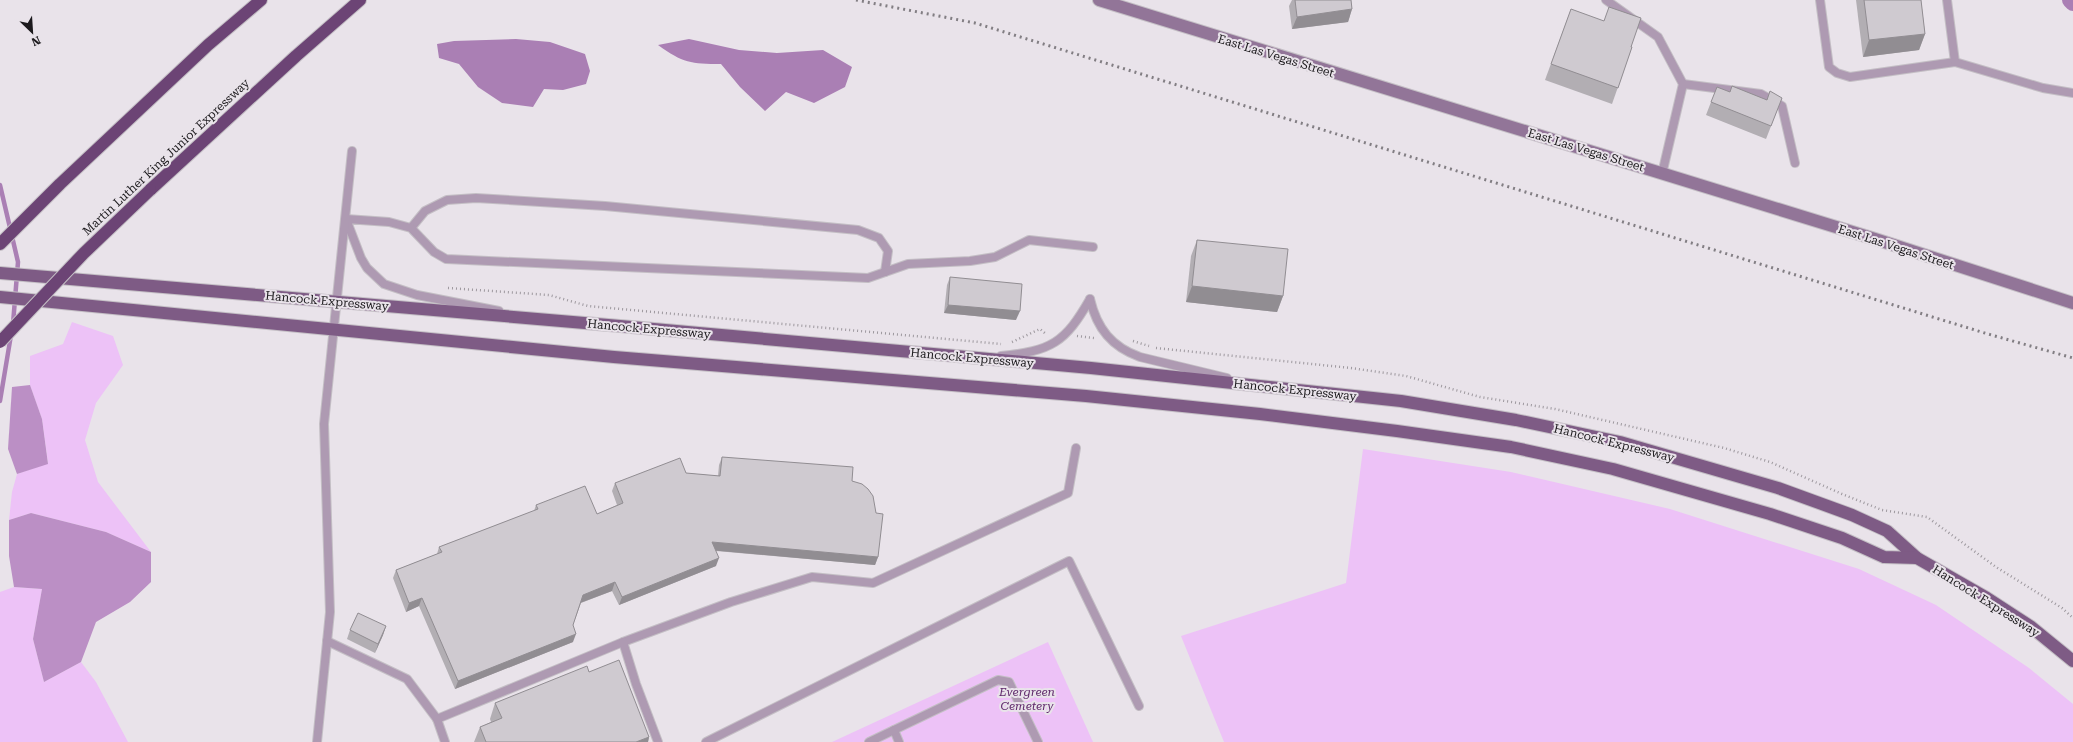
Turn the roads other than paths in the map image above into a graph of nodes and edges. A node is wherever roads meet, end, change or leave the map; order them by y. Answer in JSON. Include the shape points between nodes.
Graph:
{"nodes":[{"id":1,"x":261,"y":0,"type":"edge"},
{"id":2,"x":360,"y":0,"type":"edge"},
{"id":3,"x":1099,"y":0,"type":"edge"},
{"id":4,"x":1606,"y":0,"type":"edge"},
{"id":5,"x":1820,"y":0,"type":"edge"},
{"id":6,"x":1947,"y":0,"type":"edge"},
{"id":7,"x":1955,"y":62,"type":"junction"},
{"id":8,"x":1683,"y":84,"type":"junction"},
{"id":9,"x":2073,"y":93,"type":"edge"},
{"id":10,"x":352,"y":151,"type":"dead end"},
{"id":11,"x":1795,"y":163,"type":"dead end"},
{"id":12,"x":1662,"y":174,"type":"junction"},
{"id":13,"x":346,"y":219,"type":"junction"},
{"id":14,"x":411,"y":228,"type":"junction"},
{"id":15,"x":0,"y":244,"type":"edge"},
{"id":16,"x":1093,"y":246,"type":"dead end"},
{"id":17,"x":885,"y":272,"type":"junction"},
{"id":18,"x":0,"y":273,"type":"edge"},
{"id":19,"x":0,"y":297,"type":"edge"},
{"id":20,"x":337,"y":302,"type":"junction"},
{"id":21,"x":2073,"y":303,"type":"edge"},
{"id":22,"x":543,"y":319,"type":"junction"},
{"id":23,"x":335,"y":330,"type":"junction"},
{"id":24,"x":0,"y":342,"type":"edge"},
{"id":25,"x":978,"y":358,"type":"junction"},
{"id":26,"x":1266,"y":387,"type":"junction"},
{"id":27,"x":1076,"y":448,"type":"dead end"},
{"id":28,"x":1917,"y":558,"type":"junction"},
{"id":29,"x":327,"y":641,"type":"junction"},
{"id":30,"x":623,"y":642,"type":"junction"},
{"id":31,"x":2073,"y":661,"type":"edge"},
{"id":32,"x":1139,"y":706,"type":"dead end"},
{"id":33,"x":437,"y":719,"type":"junction"},
{"id":34,"x":894,"y":730,"type":"junction"},
{"id":35,"x":317,"y":742,"type":"edge"},
{"id":36,"x":445,"y":742,"type":"edge"},
{"id":37,"x":658,"y":742,"type":"edge"},
{"id":38,"x":706,"y":742,"type":"edge"},
{"id":39,"x":869,"y":742,"type":"edge"},
{"id":40,"x":900,"y":742,"type":"edge"},
{"id":41,"x":1038,"y":742,"type":"edge"}],
"edges":[{"from":1,"to":15,"type":"highway","via":[[208,45]]},
{"from":2,"to":24,"type":"highway","name":"Martin Luther King Junior Expressway","bridge":true,"via":[[150,190],[84,253]]},
{"from":3,"to":12,"type":"street","name":"East Las Vegas Street"},
{"from":4,"to":8,"type":"lane","via":[[1658,37]]},
{"from":5,"to":7,"type":"lane","via":[[1829,67],[1837,73],[1850,77]]},
{"from":6,"to":7,"type":"lane"},
{"from":7,"to":9,"type":"lane","via":[[2043,88]]},
{"from":8,"to":11,"type":"lane","via":[[1761,94],[1782,106]]},
{"from":8,"to":12,"type":"lane"},
{"from":10,"to":13,"type":"lane"},
{"from":12,"to":21,"type":"street","name":"East Las Vegas Street"},
{"from":13,"to":14,"type":"lane","via":[[389,222]]},
{"from":13,"to":20,"type":"lane"},
{"from":13,"to":22,"type":"lane","via":[[360,258],[384,284],[417,295]]},
{"from":14,"to":17,"type":"lane","via":[[434,252],[446,259],[868,278]]},
{"from":14,"to":17,"type":"lane","via":[[425,211],[446,200],[476,198],[786,222],[858,230],[878,238],[888,251]]},
{"from":16,"to":17,"type":"lane","via":[[1028,240],[995,256],[970,261],[908,264]]},
{"from":18,"to":20,"type":"main road","name":"Hancock Expressway"},
{"from":19,"to":23,"type":"main road","name":"Hancock Expressway"},
{"from":20,"to":22,"type":"main road","name":"Hancock Expressway"},
{"from":20,"to":23,"type":"lane"},
{"from":22,"to":25,"type":"main road","name":"Hancock Expressway"},
{"from":23,"to":28,"type":"main road","name":"Hancock Expressway","via":[[622,358],[1086,396],[1260,414],[1512,447],[1613,469],[1770,514],[1842,538],[1884,557]]},
{"from":23,"to":29,"type":"lane","via":[[324,424],[330,612]]},
{"from":25,"to":26,"type":"main road","name":"Hancock Expressway"},
{"from":25,"to":26,"type":"lane","via":[[1018,354],[1056,343],[1073,328],[1090,299],[1102,331],[1127,353]]},
{"from":26,"to":28,"type":"main road","name":"Hancock Expressway","via":[[1401,401],[1516,420],[1620,442],[1778,488],[1852,515],[1887,531]]},
{"from":27,"to":30,"type":"lane","via":[[1068,493],[874,583],[812,577],[731,602]]},
{"from":28,"to":31,"type":"main road","name":"Hancock Expressway","via":[[2030,626]]},
{"from":29,"to":33,"type":"lane","via":[[407,679]]},
{"from":29,"to":35,"type":"lane"},
{"from":30,"to":33,"type":"lane"},
{"from":30,"to":37,"type":"lane"},
{"from":32,"to":38,"type":"lane","via":[[1069,561]]},
{"from":33,"to":36,"type":"lane"},
{"from":34,"to":39,"type":"lane"},
{"from":34,"to":40,"type":"lane"},
{"from":34,"to":41,"type":"lane","via":[[998,680],[1009,682]]}]}
